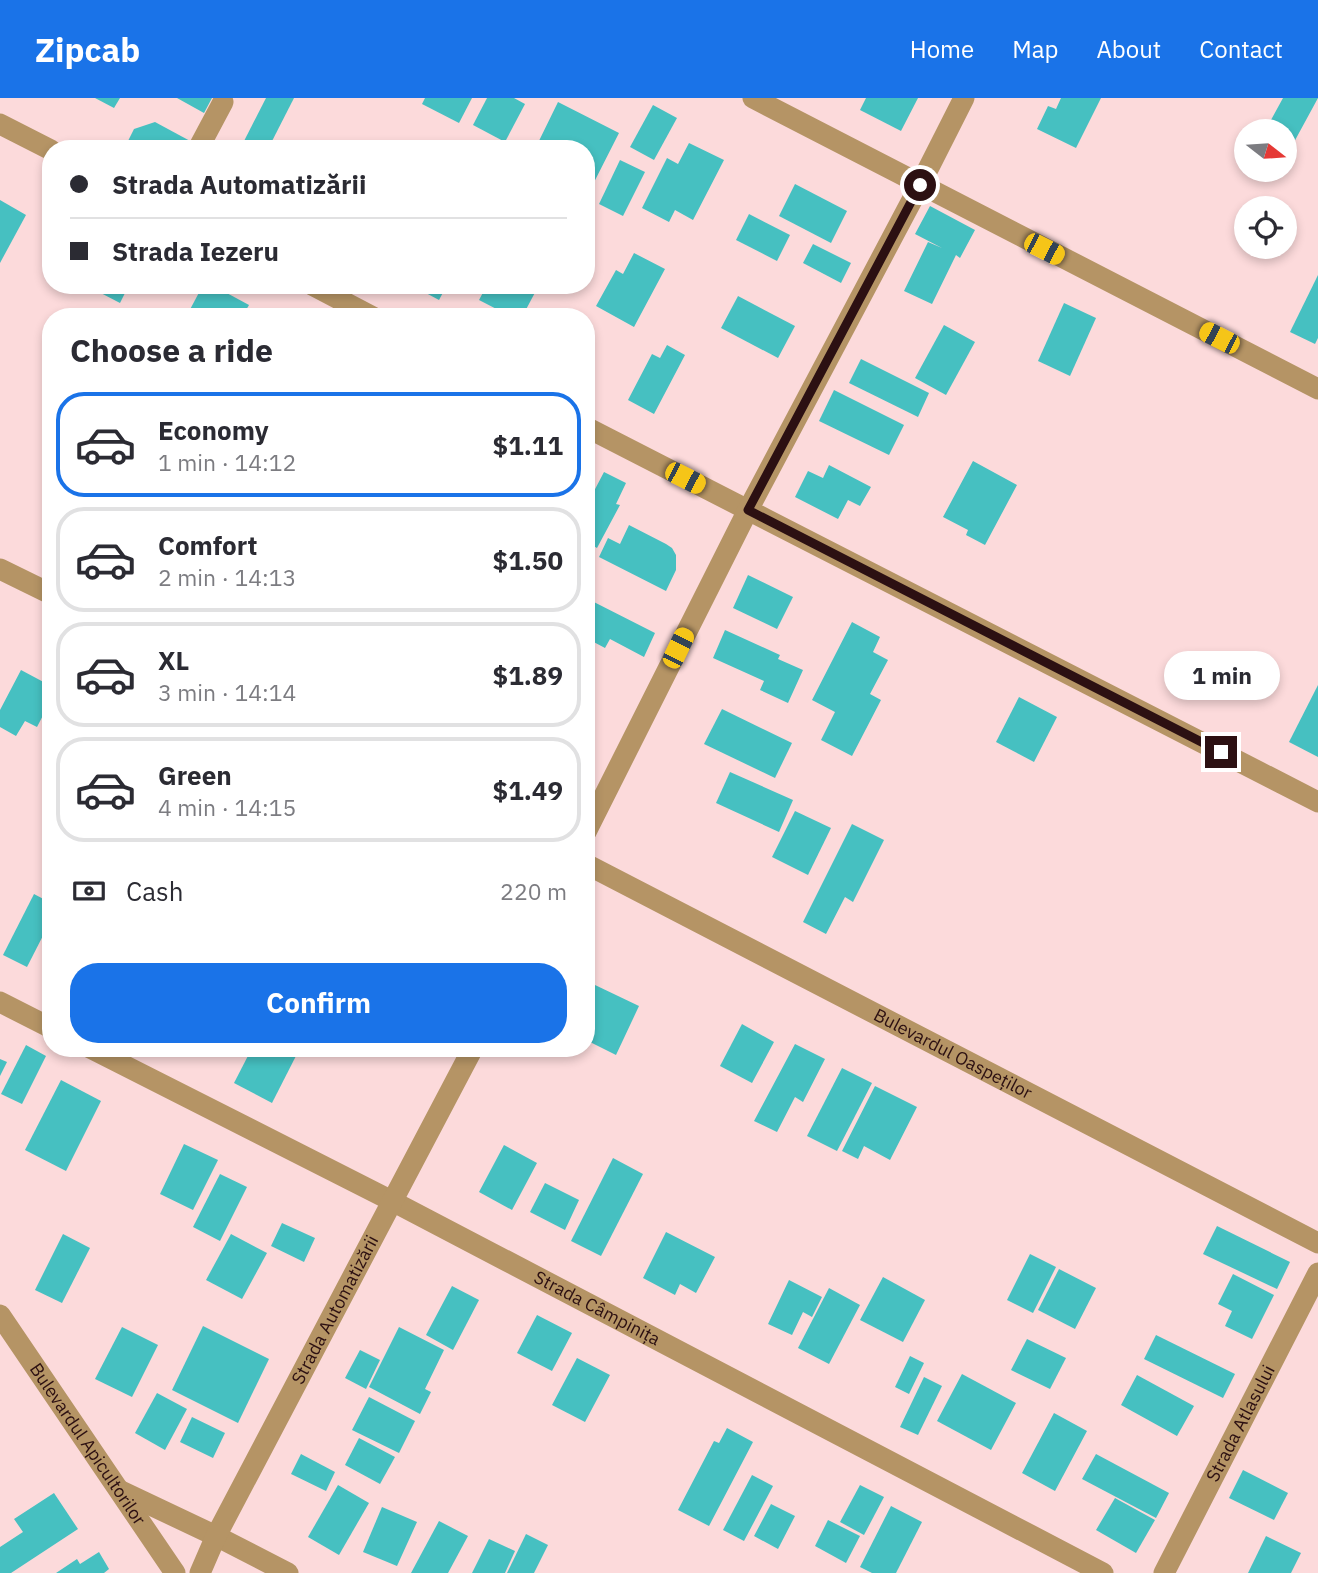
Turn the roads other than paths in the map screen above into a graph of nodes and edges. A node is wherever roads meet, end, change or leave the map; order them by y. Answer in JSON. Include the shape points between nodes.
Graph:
{"nodes":[{"id":1,"x":753,"y":98,"type":"edge"},
{"id":2,"x":964,"y":98,"type":"edge"},
{"id":3,"x":223,"y":102,"type":"dead end"},
{"id":4,"x":0,"y":124,"type":"edge"},
{"id":5,"x":203,"y":140,"type":"edge"},
{"id":6,"x":42,"y":145,"type":"edge"},
{"id":7,"x":920,"y":185,"type":"junction"},
{"id":8,"x":329,"y":294,"type":"edge"},
{"id":9,"x":356,"y":308,"type":"edge"},
{"id":10,"x":1318,"y":389,"type":"edge"},
{"id":11,"x":595,"y":432,"type":"edge"},
{"id":12,"x":748,"y":510,"type":"junction"},
{"id":13,"x":0,"y":569,"type":"edge"},
{"id":14,"x":42,"y":590,"type":"edge"},
{"id":15,"x":1318,"y":802,"type":"edge"},
{"id":16,"x":595,"y":814,"type":"edge"},
{"id":17,"x":595,"y":869,"type":"edge"},
{"id":18,"x":0,"y":1002,"type":"edge"},
{"id":19,"x":42,"y":1023,"type":"edge"},
{"id":20,"x":108,"y":1057,"type":"edge"},
{"id":21,"x":468,"y":1057,"type":"edge"},
{"id":22,"x":392,"y":1202,"type":"junction"},
{"id":23,"x":1318,"y":1243,"type":"edge"},
{"id":24,"x":1318,"y":1273,"type":"edge"},
{"id":25,"x":0,"y":1315,"type":"edge"},
{"id":26,"x":121,"y":1491,"type":"junction"},
{"id":27,"x":216,"y":1536,"type":"junction"},
{"id":28,"x":175,"y":1573,"type":"edge"},
{"id":29,"x":200,"y":1573,"type":"edge"},
{"id":30,"x":288,"y":1573,"type":"edge"},
{"id":31,"x":1103,"y":1573,"type":"edge"},
{"id":32,"x":1164,"y":1573,"type":"edge"}],
"edges":[{"from":1,"to":7,"type":"street"},
{"from":2,"to":7,"type":"street"},
{"from":3,"to":5,"type":"street"},
{"from":4,"to":6,"type":"street"},
{"from":7,"to":10,"type":"street"},
{"from":7,"to":12,"type":"street"},
{"from":8,"to":9,"type":"street"},
{"from":11,"to":12,"type":"street"},
{"from":12,"to":15,"type":"street"},
{"from":12,"to":16,"type":"street"},
{"from":13,"to":14,"type":"street"},
{"from":17,"to":23,"type":"street","name":"Bulevardul Oaspeților"},
{"from":18,"to":19,"type":"street"},
{"from":20,"to":22,"type":"street","name":"Strada Câmpinița"},
{"from":21,"to":22,"type":"street","name":"Strada Automatizării"},
{"from":22,"to":27,"type":"street","name":"Strada Automatizării"},
{"from":22,"to":31,"type":"street","name":"Strada Câmpinița"},
{"from":24,"to":32,"type":"street","name":"Strada Atlasului"},
{"from":25,"to":26,"type":"street","name":"Bulevardul Apicultorilor"},
{"from":26,"to":27,"type":"street"},
{"from":26,"to":28,"type":"street","name":"Bulevardul Apicultorilor"},
{"from":27,"to":29,"type":"street","name":"Strada Automatizării"},
{"from":27,"to":30,"type":"street"}]}
